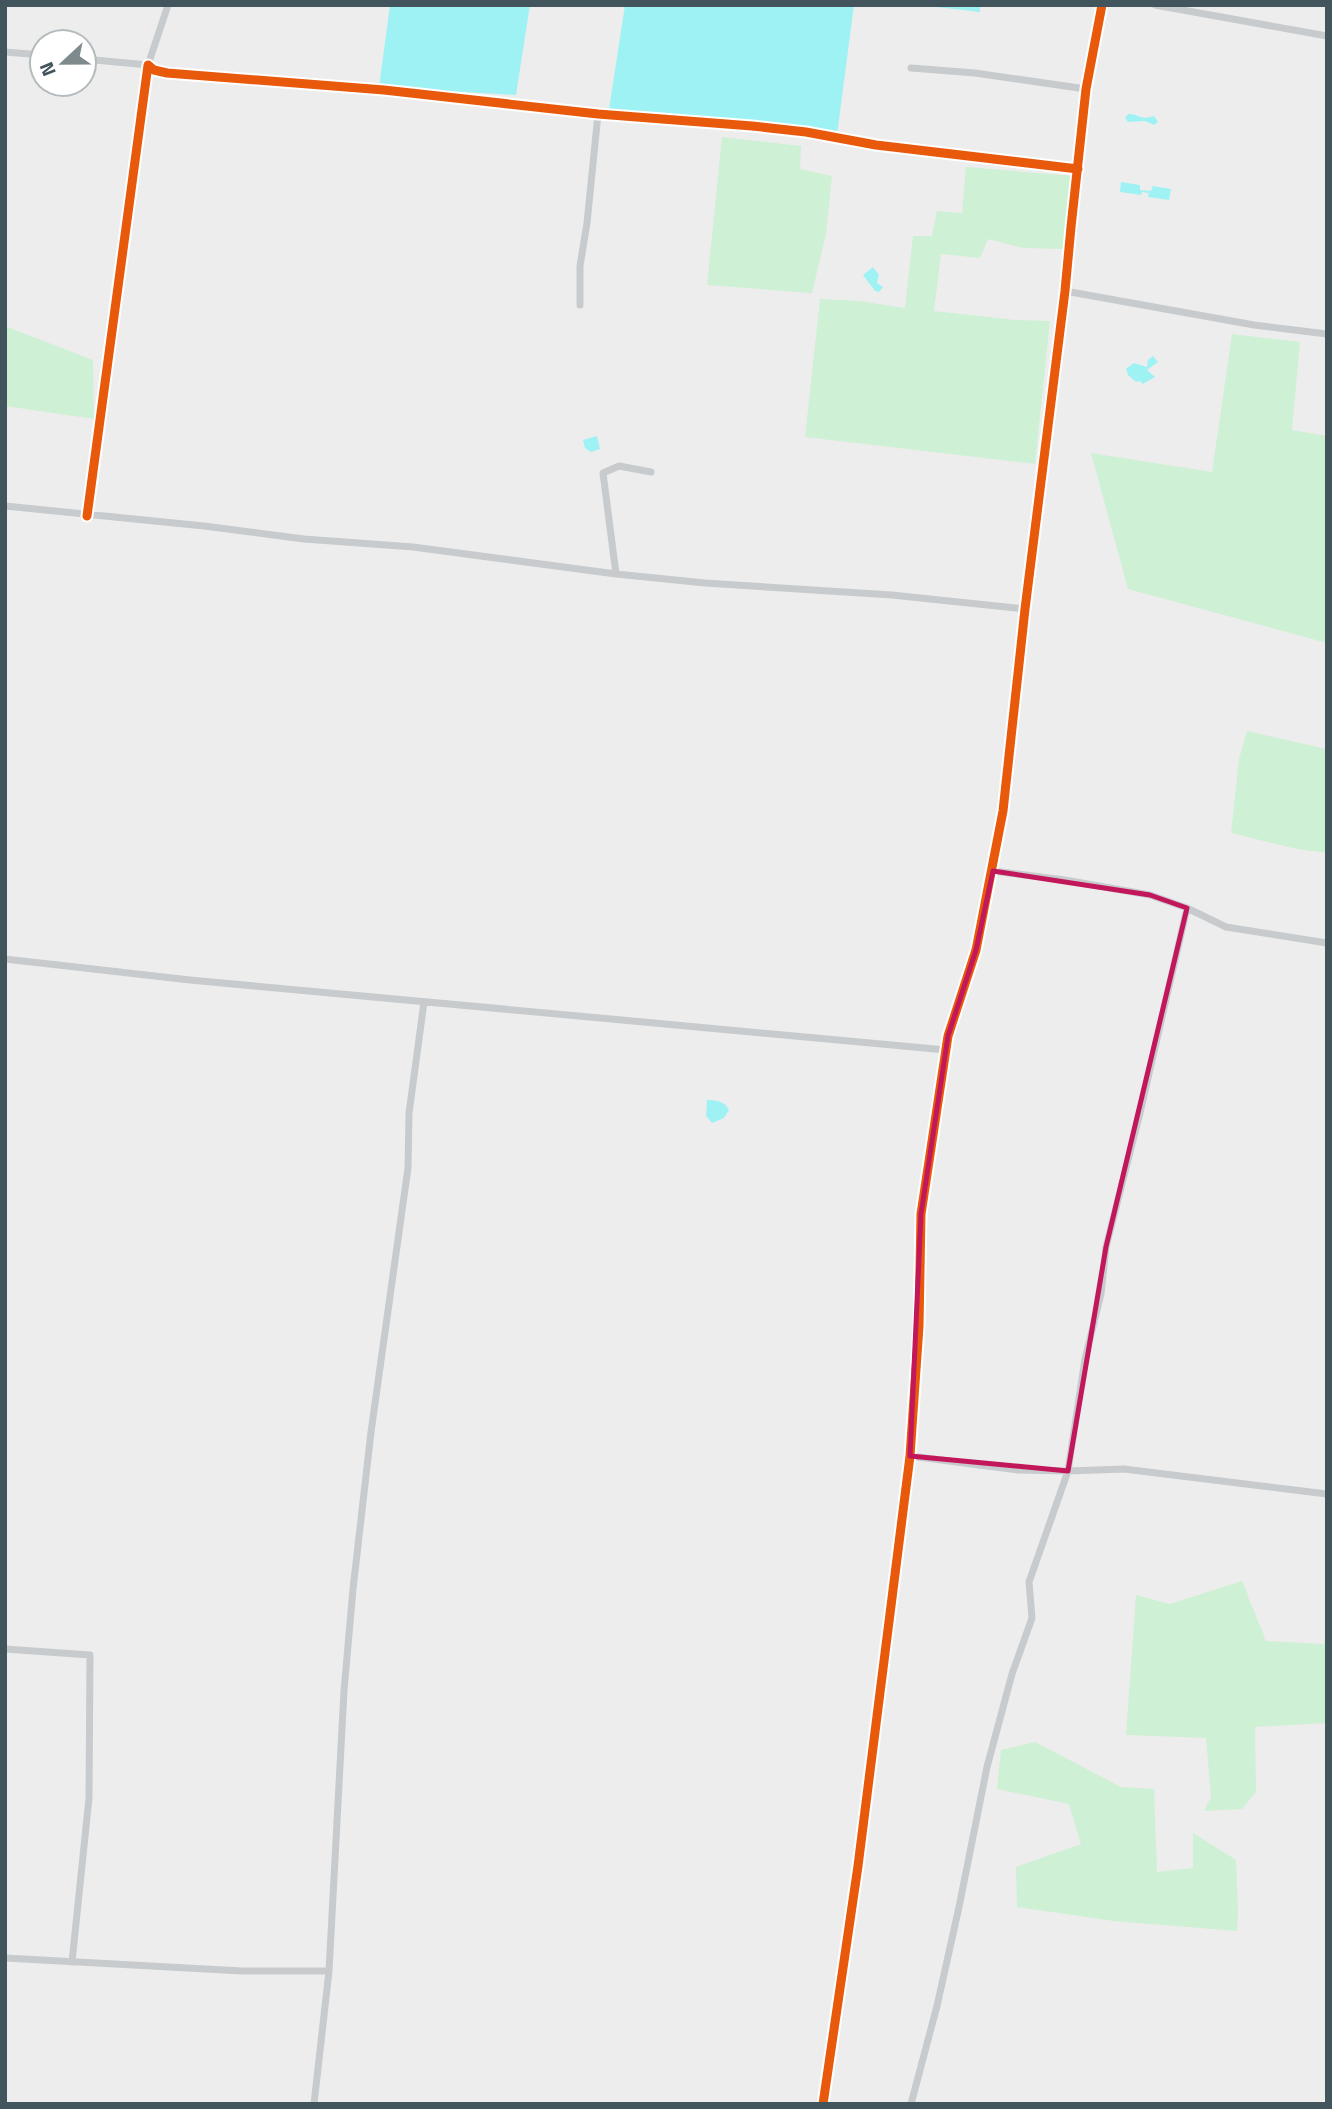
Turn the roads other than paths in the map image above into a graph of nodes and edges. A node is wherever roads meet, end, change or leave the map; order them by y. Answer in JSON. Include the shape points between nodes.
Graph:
{"nodes":[{"id":1,"x":168,"y":5,"type":"edge"},
{"id":2,"x":1102,"y":5,"type":"edge"},
{"id":3,"x":1155,"y":5,"type":"edge"},
{"id":4,"x":1327,"y":36,"type":"edge"},
{"id":5,"x":5,"y":52,"type":"edge"},
{"id":6,"x":28,"y":54,"type":"edge"},
{"id":7,"x":98,"y":60,"type":"edge"},
{"id":8,"x":148,"y":65,"type":"junction"},
{"id":9,"x":911,"y":68,"type":"dead end"},
{"id":10,"x":1086,"y":89,"type":"junction"},
{"id":11,"x":598,"y":114,"type":"junction"},
{"id":12,"x":1078,"y":169,"type":"junction"},
{"id":13,"x":1065,"y":291,"type":"junction"},
{"id":14,"x":580,"y":305,"type":"dead end"},
{"id":15,"x":1327,"y":334,"type":"edge"},
{"id":16,"x":651,"y":472,"type":"dead end"},
{"id":17,"x":5,"y":506,"type":"edge"},
{"id":18,"x":87,"y":516,"type":"junction"},
{"id":19,"x":616,"y":574,"type":"junction"},
{"id":20,"x":1026,"y":609,"type":"junction"},
{"id":21,"x":993,"y":871,"type":"junction"},
{"id":22,"x":1187,"y":908,"type":"junction"},
{"id":23,"x":1327,"y":943,"type":"edge"},
{"id":24,"x":5,"y":959,"type":"edge"},
{"id":25,"x":424,"y":1002,"type":"junction"},
{"id":26,"x":946,"y":1050,"type":"junction"},
{"id":27,"x":910,"y":1456,"type":"junction"},
{"id":28,"x":1068,"y":1471,"type":"junction"},
{"id":29,"x":1327,"y":1494,"type":"edge"},
{"id":30,"x":5,"y":1649,"type":"edge"},
{"id":31,"x":5,"y":1958,"type":"edge"},
{"id":32,"x":72,"y":1962,"type":"junction"},
{"id":33,"x":329,"y":1971,"type":"junction"},
{"id":34,"x":314,"y":2104,"type":"edge"},
{"id":35,"x":823,"y":2104,"type":"edge"},
{"id":36,"x":911,"y":2104,"type":"edge"}],
"edges":[{"from":1,"to":8,"type":"street"},
{"from":2,"to":10,"type":"street"},
{"from":3,"to":4,"type":"street"},
{"from":5,"to":6,"type":"street"},
{"from":7,"to":8,"type":"street"},
{"from":8,"to":11,"type":"street","via":[[167,73],[384,90]]},
{"from":8,"to":18,"type":"street"},
{"from":9,"to":10,"type":"street"},
{"from":10,"to":12,"type":"street"},
{"from":11,"to":12,"type":"street","via":[[806,132]]},
{"from":11,"to":14,"type":"street","via":[[580,266]]},
{"from":12,"to":13,"type":"street"},
{"from":13,"to":15,"type":"street"},
{"from":13,"to":20,"type":"street"},
{"from":16,"to":19,"type":"street","via":[[619,466],[603,473]]},
{"from":17,"to":18,"type":"street"},
{"from":18,"to":19,"type":"street","via":[[413,547]]},
{"from":19,"to":20,"type":"street"},
{"from":20,"to":21,"type":"street"},
{"from":21,"to":22,"type":"street","via":[[1150,895]]},
{"from":21,"to":26,"type":"street","via":[[976,950]]},
{"from":22,"to":23,"type":"street","via":[[1226,927]]},
{"from":22,"to":28,"type":"street","via":[[1106,1247]]},
{"from":24,"to":25,"type":"street"},
{"from":25,"to":26,"type":"street"},
{"from":25,"to":33,"type":"street","via":[[408,1167],[353,1589]]},
{"from":26,"to":27,"type":"street","via":[[921,1214]]},
{"from":27,"to":28,"type":"street","via":[[1018,1470]]},
{"from":27,"to":35,"type":"street"},
{"from":28,"to":29,"type":"street","via":[[1124,1469]]},
{"from":28,"to":36,"type":"street","via":[[1030,1582],[1032,1618],[987,1768],[957,1919]]},
{"from":30,"to":32,"type":"street","via":[[90,1655],[89,1798]]},
{"from":31,"to":32,"type":"street"},
{"from":32,"to":33,"type":"street"},
{"from":33,"to":34,"type":"street"}]}
